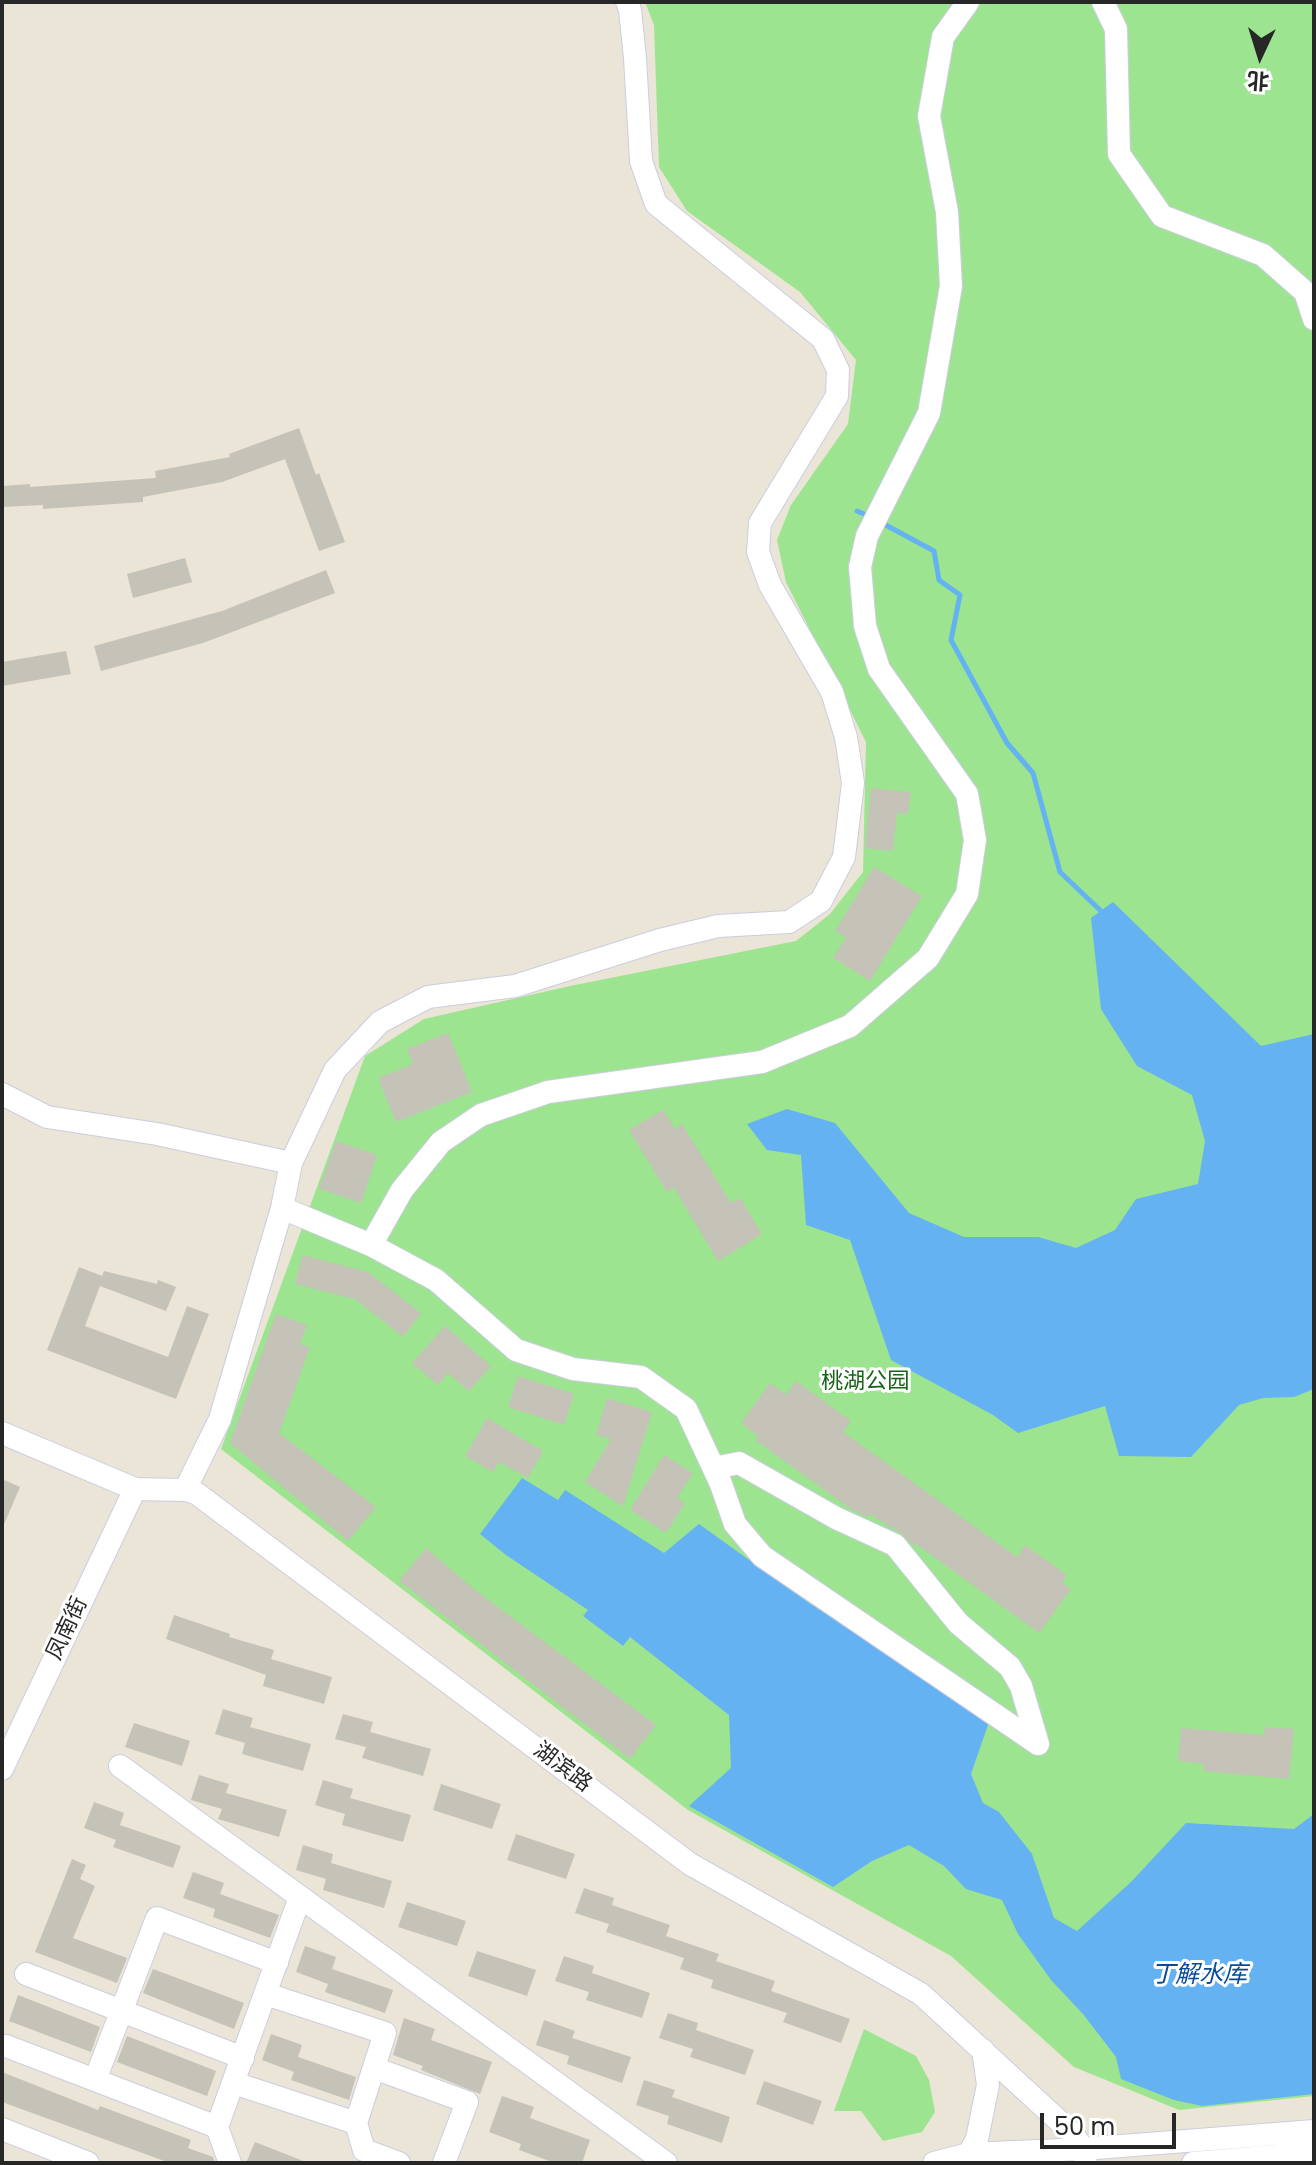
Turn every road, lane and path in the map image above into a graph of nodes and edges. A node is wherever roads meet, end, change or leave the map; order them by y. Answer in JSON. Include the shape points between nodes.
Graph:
{"nodes":[{"id":1,"x":627,"y":2,"type":"edge"},
{"id":2,"x":968,"y":2,"type":"edge"},
{"id":3,"x":1103,"y":2,"type":"edge"},
{"id":4,"x":1314,"y":319,"type":"edge"},
{"id":5,"x":2,"y":1094,"type":"edge"},
{"id":6,"x":291,"y":1163,"type":"junction"},
{"id":7,"x":282,"y":1208,"type":"junction"},
{"id":8,"x":371,"y":1245,"type":"junction"},
{"id":9,"x":2,"y":1433,"type":"edge"},
{"id":10,"x":714,"y":1468,"type":"junction"},
{"id":11,"x":135,"y":1489,"type":"junction"},
{"id":12,"x":185,"y":1490,"type":"junction"},
{"id":13,"x":120,"y":1766,"type":"dead end"},
{"id":14,"x":2,"y":1769,"type":"edge"},
{"id":15,"x":300,"y":1897,"type":"junction"},
{"id":16,"x":277,"y":1963,"type":"junction"},
{"id":17,"x":26,"y":1974,"type":"dead end"},
{"id":18,"x":266,"y":1994,"type":"junction"},
{"id":19,"x":121,"y":2010,"type":"junction"},
{"id":20,"x":6,"y":2046,"type":"dead end"},
{"id":21,"x":983,"y":2050,"type":"junction"},
{"id":22,"x":243,"y":2058,"type":"junction"},
{"id":23,"x":374,"y":2068,"type":"junction"},
{"id":24,"x":95,"y":2080,"type":"junction"},
{"id":25,"x":234,"y":2083,"type":"junction"},
{"id":26,"x":356,"y":2123,"type":"junction"},
{"id":27,"x":217,"y":2127,"type":"junction"},
{"id":28,"x":2,"y":2129,"type":"edge"},
{"id":29,"x":1314,"y":2131,"type":"edge"},
{"id":30,"x":1314,"y":2153,"type":"edge"},
{"id":31,"x":969,"y":2154,"type":"junction"},
{"id":32,"x":1084,"y":2156,"type":"edge"},
{"id":33,"x":88,"y":2163,"type":"edge"},
{"id":34,"x":230,"y":2163,"type":"edge"},
{"id":35,"x":399,"y":2163,"type":"edge"},
{"id":36,"x":444,"y":2163,"type":"edge"},
{"id":37,"x":666,"y":2163,"type":"edge"},
{"id":38,"x":934,"y":2163,"type":"edge"},
{"id":39,"x":1193,"y":2163,"type":"edge"}],
"edges":[{"from":1,"to":6,"type":"street","via":[[641,161],[656,204],[823,339],[838,370],[837,396],[760,523],[758,552],[770,585],[832,692],[846,737],[853,783],[844,857],[821,901],[789,922],[718,926],[660,940],[515,986],[428,997],[380,1022],[335,1070]]},
{"from":2,"to":8,"type":"street","via":[[943,37],[929,116],[947,212],[951,286],[929,413],[867,536],[860,567],[865,626],[879,669],[967,794],[975,840],[967,894],[928,958],[850,1026],[762,1062],[548,1092],[481,1115],[441,1142],[402,1190]]},
{"from":3,"to":4,"type":"street","via":[[1116,29],[1119,154],[1162,216],[1263,255],[1305,292]]},
{"from":5,"to":6,"type":"street","via":[[47,1117]]},
{"from":6,"to":7,"type":"street"},
{"from":7,"to":8,"type":"street"},
{"from":7,"to":12,"type":"street","via":[[220,1419]]},
{"from":8,"to":10,"type":"street","via":[[436,1280],[516,1350],[573,1369],[641,1377],[686,1409]]},
{"from":9,"to":11,"type":"street","name":"湖滨路"},
{"from":10,"to":10,"type":"street","via":[[739,1463],[895,1545],[958,1623],[1010,1667],[1038,1744],[762,1556],[735,1524]]},
{"from":11,"to":12,"type":"street","name":"湖滨路"},
{"from":11,"to":14,"type":"street","name":"凤南街"},
{"from":12,"to":21,"type":"street","name":"湖滨路","via":[[196,1493],[690,1864],[921,1994]]},
{"from":13,"to":15,"type":"street"},
{"from":15,"to":16,"type":"street"},
{"from":15,"to":37,"type":"street"},
{"from":16,"to":18,"type":"street"},
{"from":16,"to":19,"type":"street","via":[[157,1918]]},
{"from":17,"to":19,"type":"street"},
{"from":18,"to":22,"type":"street"},
{"from":18,"to":23,"type":"street","via":[[385,2033]]},
{"from":19,"to":22,"type":"street"},
{"from":19,"to":24,"type":"street"},
{"from":20,"to":24,"type":"street"},
{"from":21,"to":31,"type":"street","via":[[988,2085]]},
{"from":21,"to":32,"type":"street","name":"湖滨路","via":[[1052,2114]]},
{"from":22,"to":25,"type":"street"},
{"from":23,"to":26,"type":"street"},
{"from":23,"to":36,"type":"street","via":[[467,2102]]},
{"from":24,"to":27,"type":"street"},
{"from":25,"to":26,"type":"street"},
{"from":25,"to":27,"type":"street"},
{"from":26,"to":35,"type":"street","via":[[364,2150]]},
{"from":27,"to":34,"type":"street"},
{"from":28,"to":33,"type":"street"},
{"from":29,"to":32,"type":"street"},
{"from":30,"to":39,"type":"street"},
{"from":31,"to":32,"type":"street"},
{"from":31,"to":38,"type":"street"}]}
